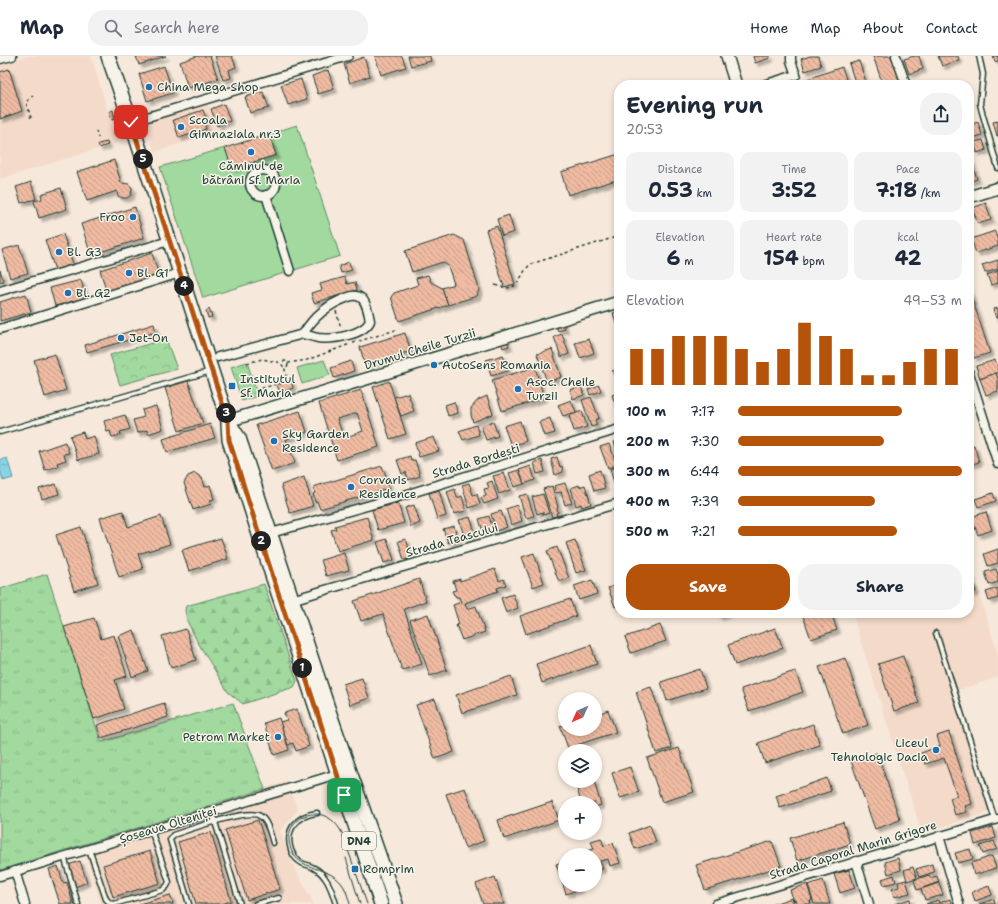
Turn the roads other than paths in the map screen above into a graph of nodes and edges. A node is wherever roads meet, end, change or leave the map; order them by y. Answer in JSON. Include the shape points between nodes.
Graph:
{"nodes":[{"id":1,"x":12,"y":56,"type":"edge"},
{"id":2,"x":108,"y":56,"type":"edge"},
{"id":3,"x":348,"y":56,"type":"edge"},
{"id":4,"x":727,"y":56,"type":"edge"},
{"id":5,"x":791,"y":56,"type":"edge"},
{"id":6,"x":896,"y":56,"type":"edge"},
{"id":7,"x":979,"y":56,"type":"edge"},
{"id":8,"x":0,"y":60,"type":"edge"},
{"id":9,"x":734,"y":80,"type":"edge"},
{"id":10,"x":780,"y":80,"type":"edge"},
{"id":11,"x":904,"y":80,"type":"edge"},
{"id":12,"x":131,"y":122,"type":"junction"},
{"id":13,"x":998,"y":168,"type":"edge"},
{"id":14,"x":998,"y":190,"type":"edge"},
{"id":15,"x":266,"y":195,"type":"dead end"},
{"id":16,"x":974,"y":196,"type":"edge"},
{"id":17,"x":169,"y":241,"type":"junction"},
{"id":18,"x":290,"y":271,"type":"dead end"},
{"id":19,"x":180,"y":274,"type":"junction"},
{"id":20,"x":0,"y":292,"type":"edge"},
{"id":21,"x":614,"y":304,"type":"edge"},
{"id":22,"x":0,"y":329,"type":"edge"},
{"id":23,"x":303,"y":334,"type":"junction"},
{"id":24,"x":218,"y":357,"type":"dead end"},
{"id":25,"x":212,"y":371,"type":"junction"},
{"id":26,"x":974,"y":389,"type":"edge"},
{"id":27,"x":228,"y":421,"type":"junction"},
{"id":28,"x":614,"y":431,"type":"edge"},
{"id":29,"x":0,"y":432,"type":"edge"},
{"id":30,"x":998,"y":464,"type":"edge"},
{"id":31,"x":614,"y":504,"type":"edge"},
{"id":32,"x":271,"y":533,"type":"junction"},
{"id":33,"x":287,"y":602,"type":"junction"},
{"id":34,"x":936,"y":633,"type":"dead end"},
{"id":35,"x":337,"y":774,"type":"junction"},
{"id":36,"x":212,"y":812,"type":"junction"},
{"id":37,"x":317,"y":813,"type":"dead end"},
{"id":38,"x":996,"y":819,"type":"edge"},
{"id":39,"x":215,"y":822,"type":"junction"},
{"id":40,"x":151,"y":830,"type":"junction"},
{"id":41,"x":939,"y":836,"type":"junction"},
{"id":42,"x":273,"y":843,"type":"dead end"},
{"id":43,"x":89,"y":849,"type":"junction"},
{"id":44,"x":64,"y":856,"type":"junction"},
{"id":45,"x":856,"y":861,"type":"junction"},
{"id":46,"x":15,"y":871,"type":"junction"},
{"id":47,"x":0,"y":876,"type":"edge"},
{"id":48,"x":279,"y":898,"type":"dead end"},
{"id":49,"x":25,"y":904,"type":"edge"},
{"id":50,"x":78,"y":904,"type":"edge"},
{"id":51,"x":114,"y":904,"type":"edge"},
{"id":52,"x":189,"y":904,"type":"edge"},
{"id":53,"x":240,"y":904,"type":"edge"},
{"id":54,"x":256,"y":904,"type":"edge"},
{"id":55,"x":336,"y":904,"type":"edge"},
{"id":56,"x":381,"y":904,"type":"edge"},
{"id":57,"x":396,"y":904,"type":"edge"},
{"id":58,"x":716,"y":904,"type":"edge"},
{"id":59,"x":869,"y":904,"type":"edge"},
{"id":60,"x":959,"y":904,"type":"edge"}],
"edges":[{"from":1,"to":8,"type":"street"},
{"from":2,"to":12,"type":"main road","number":"DN4"},
{"from":3,"to":12,"type":"street"},
{"from":4,"to":9,"type":"street"},
{"from":5,"to":10,"type":"street","via":[[796,75]]},
{"from":6,"to":11,"type":"street"},
{"from":7,"to":13,"type":"lane","via":[[983,74],[980,104]]},
{"from":12,"to":17,"type":"main road","number":"DN4"},
{"from":14,"to":16,"type":"street"},
{"from":15,"to":18,"type":"street"},
{"from":17,"to":19,"type":"main road","number":"DN4"},
{"from":17,"to":20,"type":"street"},
{"from":19,"to":22,"type":"street"},
{"from":19,"to":25,"type":"main road","number":"DN4"},
{"from":21,"to":27,"type":"street","name":"Drumul Cheile Turzii"},
{"from":23,"to":23,"type":"street","via":[[333,303],[352,296],[363,299],[370,317],[368,326],[344,336],[325,338]]},
{"from":23,"to":24,"type":"street"},
{"from":25,"to":27,"type":"main road","number":"DN4"},
{"from":25,"to":29,"type":"lane"},
{"from":26,"to":30,"type":"street"},
{"from":27,"to":32,"type":"main road","number":"DN4","via":[[238,438]]},
{"from":27,"to":33,"type":"main road","number":"DN4","via":[[229,440]]},
{"from":28,"to":32,"type":"street","name":"Strada Bordești"},
{"from":31,"to":33,"type":"street","name":"Strada Teascului"},
{"from":32,"to":33,"type":"main road","number":"DN4"},
{"from":33,"to":35,"type":"main road","number":"DN4"},
{"from":33,"to":57,"type":"main road","number":"DN4"},
{"from":34,"to":38,"type":"lane"},
{"from":35,"to":36,"type":"street","name":"Șoseaua Olteniței"},
{"from":35,"to":56,"type":"main road","number":"DN4"},
{"from":36,"to":39,"type":"lane"},
{"from":36,"to":40,"type":"street","name":"Șoseaua Olteniței"},
{"from":37,"to":55,"type":"lane","via":[[297,821],[289,840],[296,858],[314,867],[326,879]]},
{"from":38,"to":41,"type":"street","name":"Strada Caporal Marin Grigore"},
{"from":39,"to":42,"type":"lane","via":[[239,814],[257,814],[266,823]]},
{"from":39,"to":52,"type":"lane","via":[[173,835],[170,840]]},
{"from":39,"to":53,"type":"lane"},
{"from":40,"to":43,"type":"street","name":"Șoseaua Olteniței"},
{"from":40,"to":51,"type":"lane","via":[[169,882],[167,886],[163,890]]},
{"from":41,"to":45,"type":"street","name":"Strada Caporal Marin Grigore"},
{"from":41,"to":60,"type":"street"},
{"from":43,"to":44,"type":"street","name":"Șoseaua Olteniței"},
{"from":43,"to":51,"type":"lane","via":[[106,899]]},
{"from":44,"to":46,"type":"street","name":"Șoseaua Olteniței"},
{"from":44,"to":50,"type":"lane"},
{"from":45,"to":58,"type":"street","name":"Strada Caporal Marin Grigore"},
{"from":45,"to":59,"type":"street"},
{"from":46,"to":47,"type":"street","name":"Șoseaua Olteniței"},
{"from":46,"to":49,"type":"street"},
{"from":48,"to":54,"type":"lane"}]}
